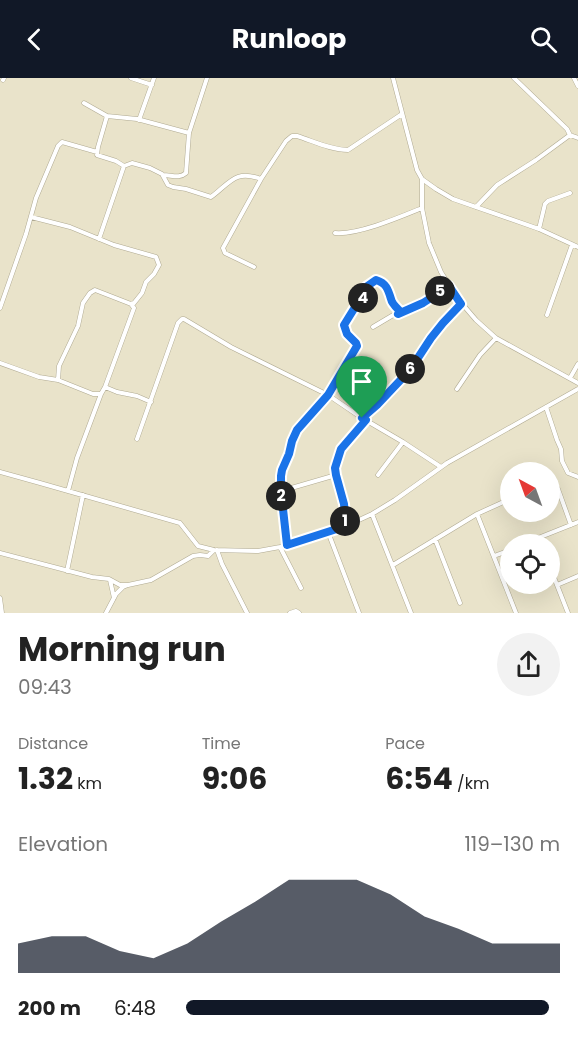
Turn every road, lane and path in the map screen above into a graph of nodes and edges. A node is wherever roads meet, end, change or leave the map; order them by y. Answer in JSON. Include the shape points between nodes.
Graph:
{"nodes":[{"id":1,"x":131,"y":78,"type":"edge"},
{"id":2,"x":154,"y":78,"type":"edge"},
{"id":3,"x":207,"y":78,"type":"edge"},
{"id":4,"x":393,"y":78,"type":"edge"},
{"id":5,"x":514,"y":78,"type":"edge"},
{"id":6,"x":574,"y":78,"type":"edge"},
{"id":7,"x":152,"y":85,"type":"junction"},
{"id":8,"x":578,"y":86,"type":"edge"},
{"id":9,"x":84,"y":103,"type":"dead end"},
{"id":10,"x":402,"y":114,"type":"junction"},
{"id":11,"x":107,"y":116,"type":"junction"},
{"id":12,"x":139,"y":120,"type":"junction"},
{"id":13,"x":189,"y":133,"type":"junction"},
{"id":14,"x":570,"y":135,"type":"junction"},
{"id":15,"x":577,"y":137,"type":"edge"},
{"id":16,"x":97,"y":152,"type":"junction"},
{"id":17,"x":124,"y":166,"type":"junction"},
{"id":18,"x":162,"y":174,"type":"junction"},
{"id":19,"x":422,"y":178,"type":"junction"},
{"id":20,"x":261,"y":179,"type":"junction"},
{"id":21,"x":570,"y":193,"type":"dead end"},
{"id":22,"x":476,"y":207,"type":"junction"},
{"id":23,"x":422,"y":208,"type":"junction"},
{"id":24,"x":30,"y":217,"type":"junction"},
{"id":25,"x":539,"y":230,"type":"junction"},
{"id":26,"x":335,"y":233,"type":"dead end"},
{"id":27,"x":99,"y":239,"type":"junction"},
{"id":28,"x":572,"y":244,"type":"junction"},
{"id":29,"x":578,"y":247,"type":"edge"},
{"id":30,"x":254,"y":267,"type":"dead end"},
{"id":31,"x":449,"y":286,"type":"junction"},
{"id":32,"x":131,"y":304,"type":"junction"},
{"id":33,"x":461,"y":304,"type":"junction"},
{"id":34,"x":0,"y":308,"type":"edge"},
{"id":35,"x":400,"y":311,"type":"junction"},
{"id":36,"x":547,"y":315,"type":"dead end"},
{"id":37,"x":373,"y":327,"type":"dead end"},
{"id":38,"x":496,"y":338,"type":"junction"},
{"id":39,"x":0,"y":363,"type":"edge"},
{"id":40,"x":578,"y":364,"type":"edge"},
{"id":41,"x":570,"y":378,"type":"junction"},
{"id":42,"x":58,"y":380,"type":"junction"},
{"id":43,"x":578,"y":383,"type":"edge"},
{"id":44,"x":105,"y":387,"type":"junction"},
{"id":45,"x":457,"y":389,"type":"dead end"},
{"id":46,"x":578,"y":389,"type":"edge"},
{"id":47,"x":101,"y":394,"type":"junction"},
{"id":48,"x":328,"y":395,"type":"junction"},
{"id":49,"x":151,"y":402,"type":"junction"},
{"id":50,"x":546,"y":407,"type":"junction"},
{"id":51,"x":364,"y":419,"type":"junction"},
{"id":52,"x":137,"y":439,"type":"dead end"},
{"id":53,"x":403,"y":442,"type":"junction"},
{"id":54,"x":441,"y":467,"type":"junction"},
{"id":55,"x":0,"y":472,"type":"edge"},
{"id":56,"x":336,"y":475,"type":"junction"},
{"id":57,"x":378,"y":475,"type":"dead end"},
{"id":58,"x":578,"y":477,"type":"edge"},
{"id":59,"x":68,"y":491,"type":"junction"},
{"id":60,"x":281,"y":491,"type":"junction"},
{"id":61,"x":83,"y":495,"type":"junction"},
{"id":62,"x":560,"y":495,"type":"edge"},
{"id":63,"x":500,"y":504,"type":"edge"},
{"id":64,"x":372,"y":514,"type":"junction"},
{"id":65,"x":477,"y":514,"type":"junction"},
{"id":66,"x":578,"y":522,"type":"edge"},
{"id":67,"x":571,"y":525,"type":"junction"},
{"id":68,"x":346,"y":526,"type":"junction"},
{"id":69,"x":328,"y":531,"type":"junction"},
{"id":70,"x":548,"y":534,"type":"edge"},
{"id":71,"x":435,"y":539,"type":"junction"},
{"id":72,"x":287,"y":545,"type":"junction"},
{"id":73,"x":280,"y":547,"type":"junction"},
{"id":74,"x":215,"y":550,"type":"junction"},
{"id":75,"x":0,"y":553,"type":"edge"},
{"id":76,"x":500,"y":554,"type":"edge"},
{"id":77,"x":494,"y":556,"type":"junction"},
{"id":78,"x":393,"y":565,"type":"junction"},
{"id":79,"x":67,"y":571,"type":"junction"},
{"id":80,"x":578,"y":576,"type":"edge"},
{"id":81,"x":110,"y":579,"type":"junction"},
{"id":82,"x":560,"y":584,"type":"edge"},
{"id":83,"x":128,"y":585,"type":"junction"},
{"id":84,"x":301,"y":588,"type":"dead end"},
{"id":85,"x":560,"y":593,"type":"edge"},
{"id":86,"x":0,"y":598,"type":"edge"},
{"id":87,"x":114,"y":598,"type":"junction"},
{"id":88,"x":460,"y":603,"type":"dead end"},
{"id":89,"x":2,"y":613,"type":"edge"},
{"id":90,"x":106,"y":613,"type":"edge"},
{"id":91,"x":247,"y":613,"type":"edge"},
{"id":92,"x":290,"y":613,"type":"edge"},
{"id":93,"x":299,"y":613,"type":"edge"},
{"id":94,"x":359,"y":613,"type":"edge"},
{"id":95,"x":411,"y":613,"type":"edge"},
{"id":96,"x":516,"y":613,"type":"edge"},
{"id":97,"x":568,"y":613,"type":"edge"}],
"edges":[{"from":1,"to":7,"type":"street"},
{"from":2,"to":7,"type":"street"},
{"from":3,"to":13,"type":"street"},
{"from":4,"to":10,"type":"street"},
{"from":5,"to":14,"type":"street"},
{"from":6,"to":8,"type":"street"},
{"from":7,"to":12,"type":"street"},
{"from":9,"to":11,"type":"street"},
{"from":10,"to":19,"type":"street"},
{"from":10,"to":20,"type":"street","via":[[346,151],[292,136]]},
{"from":11,"to":12,"type":"street"},
{"from":11,"to":16,"type":"street"},
{"from":12,"to":13,"type":"street"},
{"from":13,"to":18,"type":"street","via":[[186,173],[177,177]]},
{"from":14,"to":15,"type":"street"},
{"from":14,"to":22,"type":"street","via":[[497,185]]},
{"from":16,"to":17,"type":"street"},
{"from":16,"to":24,"type":"street","via":[[60,143]]},
{"from":17,"to":18,"type":"street","via":[[132,163]]},
{"from":17,"to":27,"type":"street"},
{"from":18,"to":20,"type":"street","via":[[168,185],[211,197],[240,176]]},
{"from":19,"to":22,"type":"street","via":[[453,199]]},
{"from":19,"to":23,"type":"street"},
{"from":20,"to":30,"type":"street","via":[[223,248],[225,253]]},
{"from":21,"to":25,"type":"street","via":[[545,204]]},
{"from":22,"to":25,"type":"street"},
{"from":23,"to":26,"type":"street","via":[[348,233]]},
{"from":23,"to":31,"type":"street","via":[[429,243]]},
{"from":24,"to":27,"type":"street"},
{"from":24,"to":34,"type":"street"},
{"from":25,"to":28,"type":"street"},
{"from":27,"to":32,"type":"street","via":[[158,260],[157,270]]},
{"from":28,"to":29,"type":"street"},
{"from":28,"to":36,"type":"street"},
{"from":31,"to":33,"type":"street"},
{"from":31,"to":35,"type":"street","via":[[398,314]]},
{"from":32,"to":42,"type":"street","via":[[95,290],[90,292],[59,366]]},
{"from":32,"to":44,"type":"street","via":[[133,313]]},
{"from":33,"to":38,"type":"street"},
{"from":33,"to":51,"type":"street","via":[[410,370]]},
{"from":35,"to":37,"type":"street"},
{"from":35,"to":48,"type":"street","via":[[382,282],[376,280],[366,287],[344,325],[357,346]]},
{"from":38,"to":41,"type":"street"},
{"from":38,"to":45,"type":"street"},
{"from":39,"to":42,"type":"street"},
{"from":40,"to":41,"type":"street"},
{"from":41,"to":43,"type":"street"},
{"from":42,"to":47,"type":"street"},
{"from":44,"to":47,"type":"street"},
{"from":44,"to":49,"type":"street"},
{"from":46,"to":50,"type":"street"},
{"from":47,"to":59,"type":"street"},
{"from":48,"to":49,"type":"street","via":[[182,319]]},
{"from":48,"to":51,"type":"street"},
{"from":48,"to":60,"type":"street","via":[[294,435],[282,470]]},
{"from":49,"to":52,"type":"street"},
{"from":50,"to":54,"type":"street"},
{"from":50,"to":58,"type":"street","via":[[562,461],[568,472]]},
{"from":51,"to":53,"type":"street"},
{"from":51,"to":56,"type":"street","via":[[341,449]]},
{"from":53,"to":54,"type":"street"},
{"from":53,"to":57,"type":"street"},
{"from":54,"to":64,"type":"street"},
{"from":55,"to":59,"type":"street"},
{"from":56,"to":60,"type":"street"},
{"from":56,"to":68,"type":"street"},
{"from":59,"to":61,"type":"street"},
{"from":60,"to":72,"type":"street"},
{"from":61,"to":74,"type":"street","via":[[180,523],[198,546]]},
{"from":61,"to":79,"type":"street"},
{"from":62,"to":67,"type":"street"},
{"from":63,"to":65,"type":"street"},
{"from":64,"to":68,"type":"street"},
{"from":64,"to":78,"type":"street"},
{"from":65,"to":71,"type":"street"},
{"from":65,"to":77,"type":"street"},
{"from":66,"to":67,"type":"street"},
{"from":67,"to":70,"type":"street"},
{"from":68,"to":69,"type":"street"},
{"from":69,"to":72,"type":"street"},
{"from":69,"to":94,"type":"street"},
{"from":71,"to":78,"type":"street"},
{"from":71,"to":88,"type":"street"},
{"from":72,"to":73,"type":"street"},
{"from":73,"to":74,"type":"street"},
{"from":73,"to":84,"type":"street"},
{"from":74,"to":83,"type":"street","via":[[208,556],[189,558],[151,580]]},
{"from":74,"to":91,"type":"street"},
{"from":75,"to":79,"type":"street"},
{"from":76,"to":77,"type":"street"},
{"from":77,"to":96,"type":"street"},
{"from":78,"to":95,"type":"street"},
{"from":79,"to":81,"type":"street"},
{"from":80,"to":82,"type":"street"},
{"from":81,"to":83,"type":"street"},
{"from":81,"to":87,"type":"street"},
{"from":83,"to":87,"type":"street"},
{"from":85,"to":97,"type":"street"},
{"from":86,"to":89,"type":"street"},
{"from":87,"to":90,"type":"street"},
{"from":92,"to":93,"type":"street"}]}
